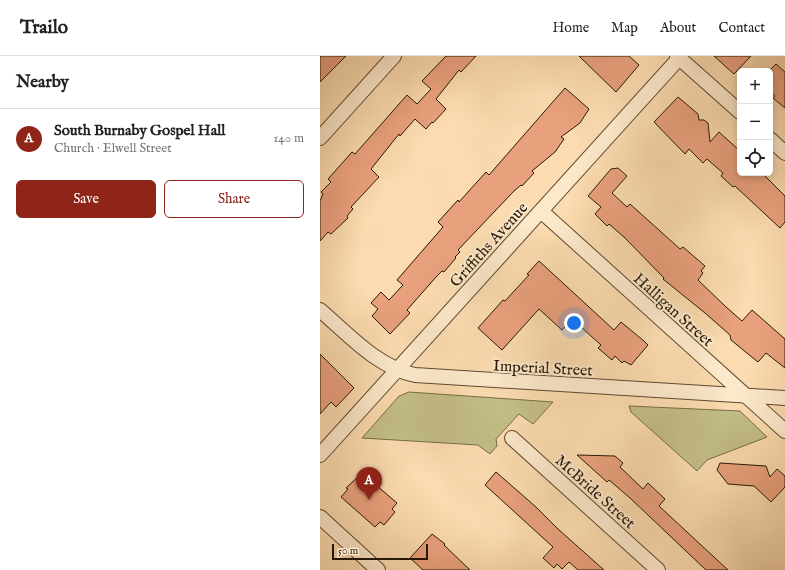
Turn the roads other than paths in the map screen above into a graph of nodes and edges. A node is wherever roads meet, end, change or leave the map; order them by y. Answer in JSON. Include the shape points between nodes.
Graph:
{"nodes":[{"id":1,"x":394,"y":56,"type":"edge"},
{"id":2,"x":679,"y":57,"type":"edge"},
{"id":3,"x":737,"y":109,"type":"edge"},
{"id":4,"x":320,"y":138,"type":"edge"},
{"id":5,"x":773,"y":143,"type":"edge"},
{"id":6,"x":785,"y":153,"type":"edge"},
{"id":7,"x":541,"y":211,"type":"junction"},
{"id":8,"x":320,"y":310,"type":"edge"},
{"id":9,"x":397,"y":370,"type":"junction"},
{"id":10,"x":745,"y":395,"type":"junction"},
{"id":11,"x":785,"y":398,"type":"edge"},
{"id":12,"x":785,"y":431,"type":"edge"},
{"id":13,"x":512,"y":438,"type":"dead end"},
{"id":14,"x":320,"y":455,"type":"edge"},
{"id":15,"x":320,"y":517,"type":"edge"},
{"id":16,"x":378,"y":570,"type":"edge"},
{"id":17,"x":658,"y":570,"type":"edge"}],
"edges":[{"from":1,"to":4,"type":"street"},
{"from":2,"to":3,"type":"street"},
{"from":2,"to":7,"type":"street","name":"Griffiths Avenue"},
{"from":5,"to":6,"type":"street"},
{"from":7,"to":9,"type":"street","name":"Griffiths Avenue"},
{"from":7,"to":10,"type":"street","name":"Halligan Street"},
{"from":8,"to":9,"type":"street","name":"Imperial Street","via":[[366,349]]},
{"from":9,"to":10,"type":"street","name":"Imperial Street","via":[[440,378]]},
{"from":9,"to":14,"type":"street","name":"Griffiths Avenue"},
{"from":10,"to":11,"type":"street","name":"Imperial Street"},
{"from":10,"to":12,"type":"street","name":"Halligan Street"},
{"from":13,"to":17,"type":"street","name":"McBride Street"},
{"from":15,"to":16,"type":"street"}]}
